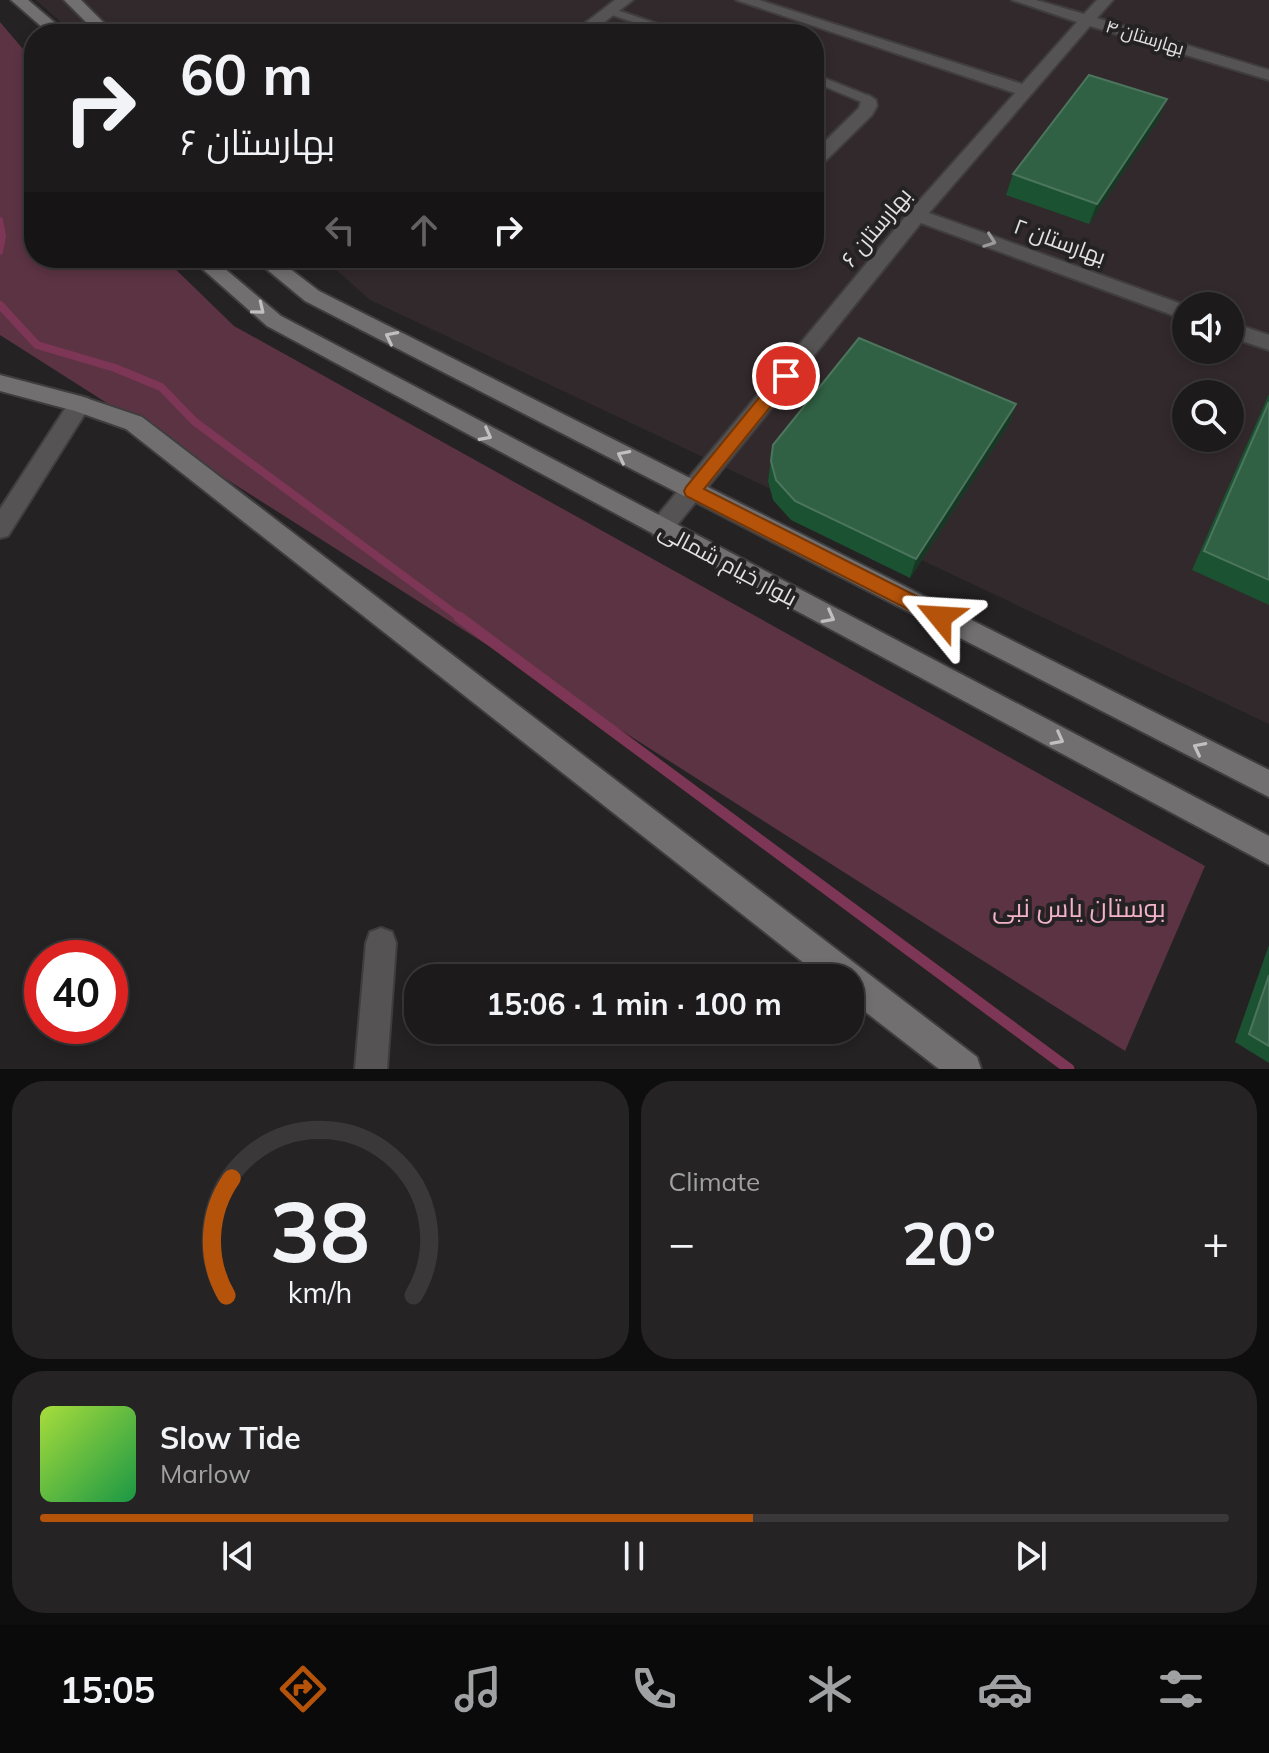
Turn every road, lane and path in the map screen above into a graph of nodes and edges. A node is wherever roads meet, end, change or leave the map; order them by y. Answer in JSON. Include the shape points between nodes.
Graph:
{"nodes":[{"id":1,"x":19,"y":0,"type":"edge"},
{"id":2,"x":72,"y":0,"type":"edge"},
{"id":3,"x":625,"y":0,"type":"edge"},
{"id":4,"x":744,"y":0,"type":"edge"},
{"id":5,"x":1020,"y":0,"type":"edge"},
{"id":6,"x":1105,"y":0,"type":"edge"},
{"id":7,"x":610,"y":11,"type":"junction"},
{"id":8,"x":1088,"y":20,"type":"junction"},
{"id":9,"x":48,"y":24,"type":"edge"},
{"id":10,"x":97,"y":24,"type":"edge"},
{"id":11,"x":592,"y":24,"type":"edge"},
{"id":12,"x":650,"y":24,"type":"edge"},
{"id":13,"x":818,"y":24,"type":"edge"},
{"id":14,"x":824,"y":26,"type":"edge"},
{"id":15,"x":1269,"y":75,"type":"edge"},
{"id":16,"x":824,"y":82,"type":"edge"},
{"id":17,"x":1026,"y":91,"type":"junction"},
{"id":18,"x":868,"y":100,"type":"joint"},
{"id":19,"x":824,"y":152,"type":"edge"},
{"id":20,"x":917,"y":215,"type":"junction"},
{"id":21,"x":212,"y":268,"type":"edge"},
{"id":22,"x":276,"y":268,"type":"edge"},
{"id":23,"x":1172,"y":308,"type":"edge"},
{"id":24,"x":1244,"y":334,"type":"edge"},
{"id":25,"x":1269,"y":343,"type":"edge"},
{"id":26,"x":0,"y":383,"type":"edge"},
{"id":27,"x":80,"y":404,"type":"junction"},
{"id":28,"x":692,"y":491,"type":"junction"},
{"id":29,"x":661,"y":528,"type":"junction"},
{"id":30,"x":0,"y":529,"type":"edge"},
{"id":31,"x":1269,"y":784,"type":"edge"},
{"id":32,"x":1269,"y":851,"type":"edge"},
{"id":33,"x":381,"y":943,"type":"dead end"},
{"id":34,"x":830,"y":964,"type":"edge"},
{"id":35,"x":864,"y":991,"type":"edge"},
{"id":36,"x":371,"y":1069,"type":"edge"},
{"id":37,"x":965,"y":1069,"type":"edge"}],
"edges":[{"from":1,"to":9,"type":"street"},
{"from":2,"to":10,"type":"street"},
{"from":3,"to":7,"type":"street"},
{"from":4,"to":13,"type":"street"},
{"from":5,"to":8,"type":"street","name":"بهارستان ۴"},
{"from":6,"to":8,"type":"street","name":"بهارستان ۶"},
{"from":7,"to":11,"type":"street"},
{"from":7,"to":12,"type":"lane"},
{"from":8,"to":15,"type":"street","name":"بهارستان ۴"},
{"from":8,"to":17,"type":"street","name":"بهارستان ۶"},
{"from":14,"to":17,"type":"street"},
{"from":16,"to":18,"type":"lane"},
{"from":17,"to":20,"type":"street","name":"بهارستان ۶"},
{"from":18,"to":19,"type":"street","via":[[866,111]]},
{"from":20,"to":23,"type":"street","name":"بهارستان ۲","one_way":true},
{"from":20,"to":28,"type":"street","name":"بهارستان ۶"},
{"from":21,"to":29,"type":"street","name":"بلوار خیام شمالی","one_way":true,"via":[[274,321]]},
{"from":28,"to":22,"type":"street","one_way":true,"via":[[312,296]]},
{"from":24,"to":25,"type":"street"},
{"from":26,"to":27,"type":"street"},
{"from":27,"to":30,"type":"street"},
{"from":27,"to":34,"type":"street","via":[[134,423]]},
{"from":28,"to":29,"type":"street","name":"بهارستان ۶"},
{"from":31,"to":28,"type":"street","one_way":true},
{"from":29,"to":32,"type":"street","name":"بلوار خیام شمالی","one_way":true},
{"from":33,"to":36,"type":"street"},
{"from":35,"to":37,"type":"street"}]}
